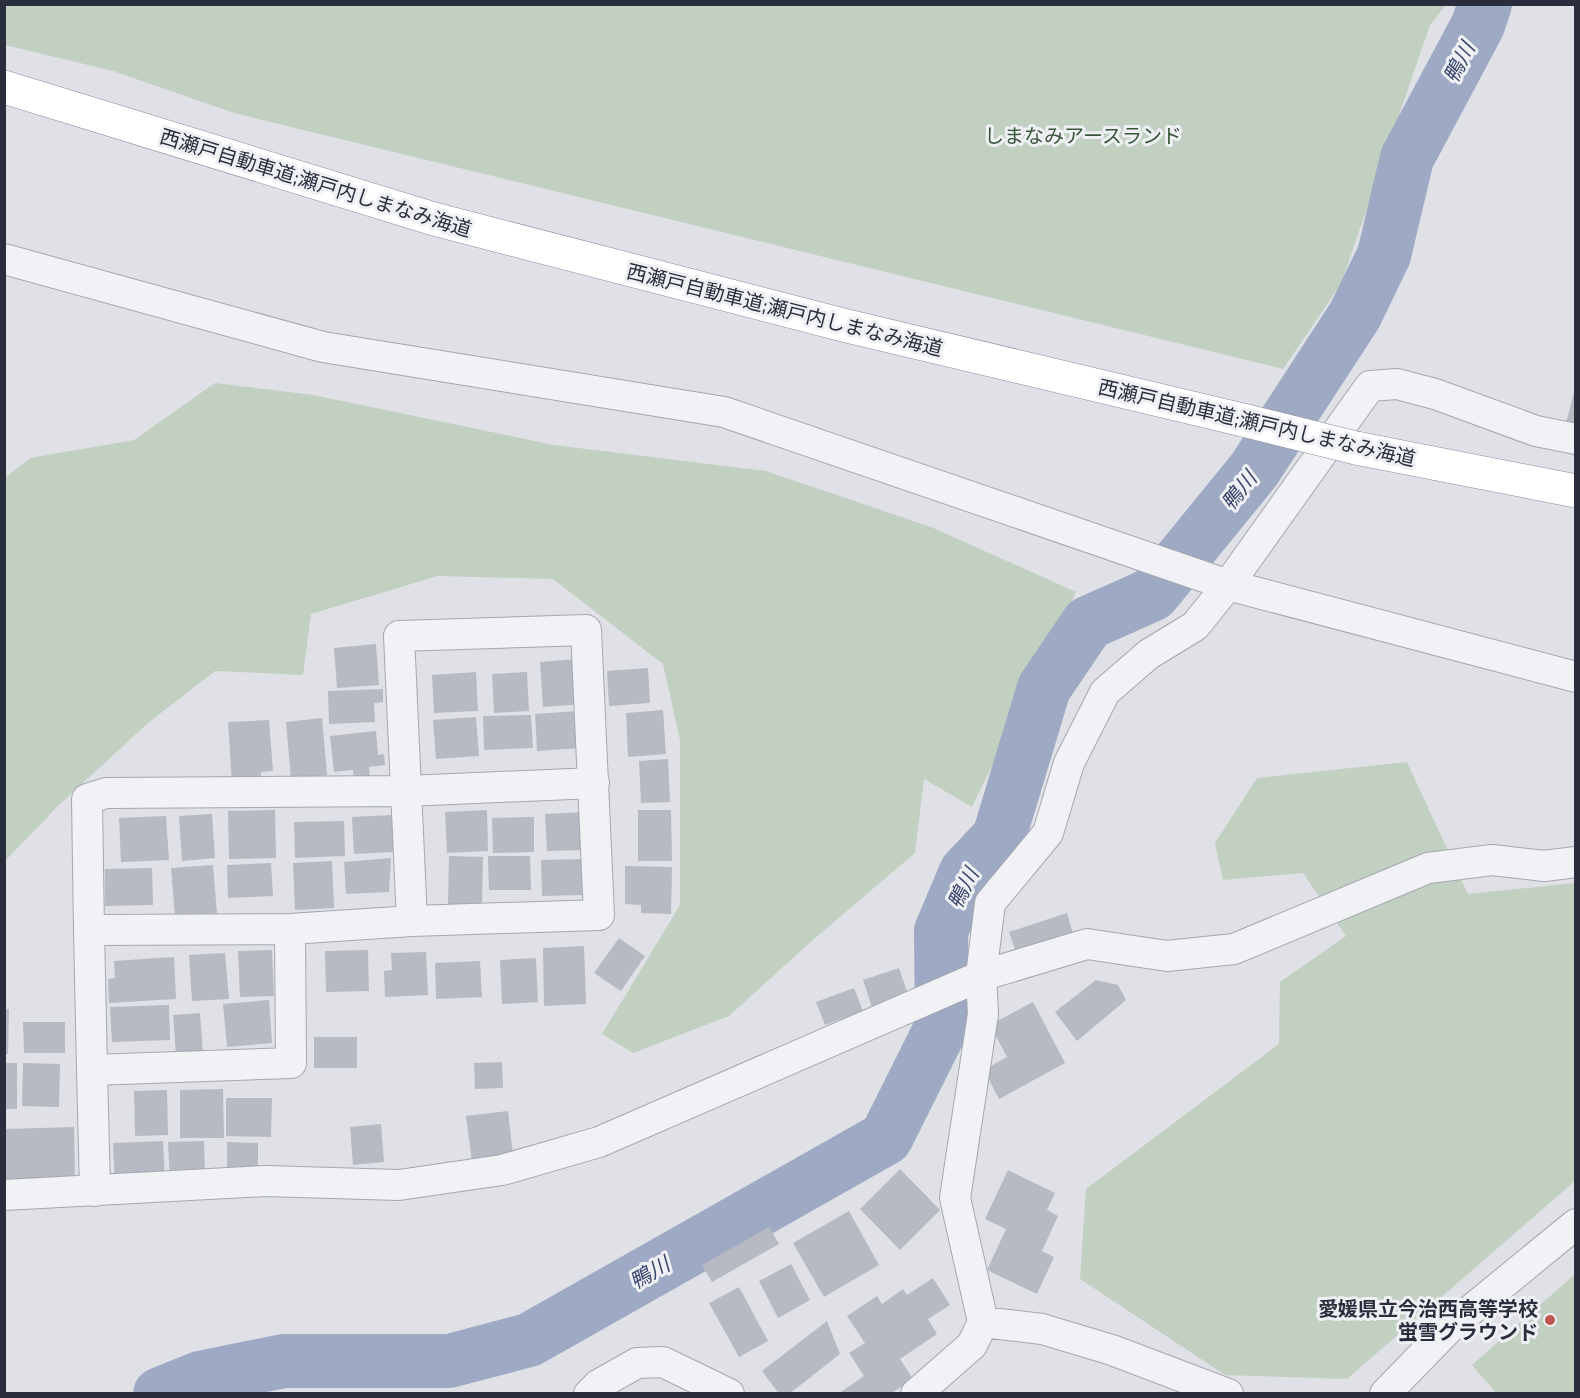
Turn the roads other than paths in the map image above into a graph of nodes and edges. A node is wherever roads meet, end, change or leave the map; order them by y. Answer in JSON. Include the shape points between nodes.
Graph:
{"nodes":[{"id":1,"x":4,"y":87,"type":"edge"},
{"id":2,"x":4,"y":259,"type":"edge"},
{"id":3,"x":1575,"y":439,"type":"edge"},
{"id":4,"x":1575,"y":491,"type":"edge"},
{"id":5,"x":1228,"y":585,"type":"junction"},
{"id":6,"x":1575,"y":677,"type":"edge"},
{"id":7,"x":594,"y":783,"type":"junction"},
{"id":8,"x":406,"y":791,"type":"junction"},
{"id":9,"x":1575,"y":862,"type":"edge"},
{"id":10,"x":412,"y":921,"type":"junction"},
{"id":11,"x":290,"y":929,"type":"junction"},
{"id":12,"x":89,"y":930,"type":"junction"},
{"id":13,"x":981,"y":976,"type":"junction"},
{"id":14,"x":92,"y":1070,"type":"junction"},
{"id":15,"x":95,"y":1191,"type":"junction"},
{"id":16,"x":4,"y":1195,"type":"edge"},
{"id":17,"x":1575,"y":1224,"type":"edge"},
{"id":18,"x":983,"y":1322,"type":"junction"},
{"id":19,"x":589,"y":1394,"type":"edge"},
{"id":20,"x":729,"y":1394,"type":"edge"},
{"id":21,"x":916,"y":1394,"type":"edge"},
{"id":22,"x":1228,"y":1394,"type":"edge"},
{"id":23,"x":1385,"y":1394,"type":"edge"}],
"edges":[{"from":1,"to":4,"type":"highway","name":"西瀬戸自動車道;瀬戸内しまなみ海道","bridge":true,"via":[[434,219],[843,325],[1356,448]]},
{"from":2,"to":5,"type":"street","via":[[323,347],[724,412]]},
{"from":3,"to":5,"type":"street","via":[[1536,431],[1397,384],[1370,386]]},
{"from":5,"to":6,"type":"street"},
{"from":5,"to":13,"type":"street","via":[[1195,626],[1149,654],[1105,692],[1070,763],[1048,833],[990,903]]},
{"from":7,"to":8,"type":"street"},
{"from":7,"to":8,"type":"street","via":[[586,630],[399,636]]},
{"from":7,"to":10,"type":"street","via":[[599,915]]},
{"from":8,"to":10,"type":"street"},
{"from":8,"to":12,"type":"street","via":[[106,793],[87,799]]},
{"from":9,"to":13,"type":"street","via":[[1544,866],[1492,860],[1428,868],[1234,949],[1167,956],[1087,944]]},
{"from":10,"to":11,"type":"street"},
{"from":11,"to":12,"type":"street"},
{"from":11,"to":14,"type":"street","via":[[291,1063]]},
{"from":12,"to":14,"type":"street"},
{"from":13,"to":15,"type":"street","via":[[599,1142],[502,1170],[399,1185],[266,1181]]},
{"from":13,"to":18,"type":"street","via":[[982,1014],[954,1198]]},
{"from":14,"to":15,"type":"street"},
{"from":15,"to":16,"type":"street"},
{"from":17,"to":23,"type":"street","via":[[1450,1327]]},
{"from":18,"to":21,"type":"street","via":[[972,1345]]},
{"from":18,"to":22,"type":"street","via":[[1042,1329],[1112,1350]]},
{"from":19,"to":20,"type":"street","via":[[637,1363],[663,1362]]}]}
